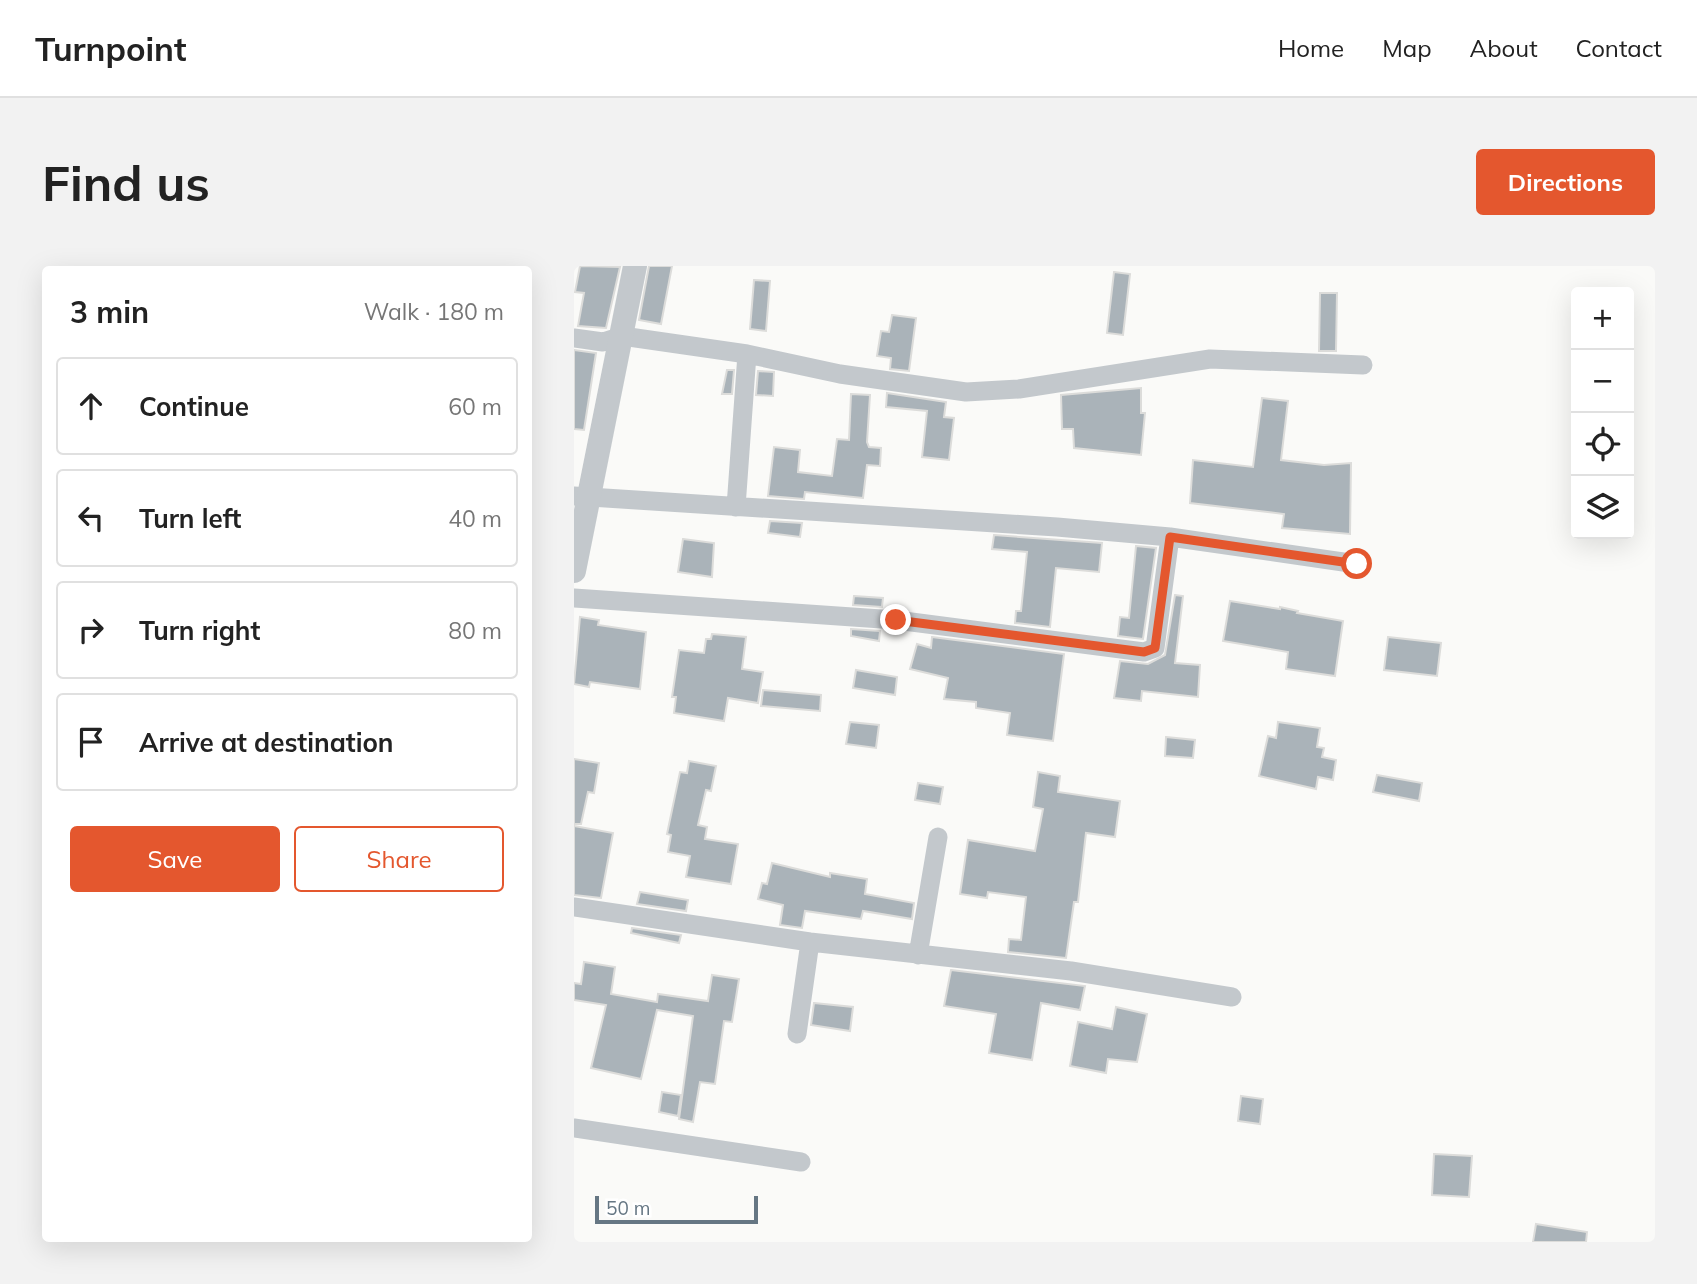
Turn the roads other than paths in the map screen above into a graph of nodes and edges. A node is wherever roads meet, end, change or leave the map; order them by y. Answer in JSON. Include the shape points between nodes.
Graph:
{"nodes":[{"id":1,"x":635,"y":266,"type":"edge"},
{"id":2,"x":622,"y":337,"type":"junction"},
{"id":3,"x":574,"y":338,"type":"edge"},
{"id":4,"x":747,"y":354,"type":"junction"},
{"id":5,"x":1363,"y":365,"type":"dead end"},
{"id":6,"x":581,"y":497,"type":"edge"},
{"id":7,"x":736,"y":507,"type":"junction"},
{"id":8,"x":1170,"y":537,"type":"junction"},
{"id":9,"x":1357,"y":564,"type":"dead end"},
{"id":10,"x":574,"y":571,"type":"edge"},
{"id":11,"x":574,"y":598,"type":"edge"},
{"id":12,"x":938,"y":837,"type":"dead end"},
{"id":13,"x":574,"y":907,"type":"edge"},
{"id":14,"x":810,"y":942,"type":"junction"},
{"id":15,"x":918,"y":954,"type":"junction"},
{"id":16,"x":1232,"y":997,"type":"dead end"},
{"id":17,"x":797,"y":1034,"type":"dead end"},
{"id":18,"x":574,"y":1128,"type":"edge"},
{"id":19,"x":801,"y":1162,"type":"dead end"}],
"edges":[{"from":1,"to":2,"type":"street"},
{"from":2,"to":3,"type":"street","via":[[603,342]]},
{"from":2,"to":4,"type":"street"},
{"from":2,"to":6,"type":"street"},
{"from":4,"to":5,"type":"street","via":[[840,374],[966,392],[1019,389],[1210,359]]},
{"from":4,"to":7,"type":"street"},
{"from":6,"to":7,"type":"street"},
{"from":6,"to":10,"type":"street"},
{"from":7,"to":8,"type":"street"},
{"from":8,"to":9,"type":"street"},
{"from":8,"to":11,"type":"street","via":[[1155,648],[1144,652],[896,620]]},
{"from":12,"to":15,"type":"street"},
{"from":13,"to":14,"type":"street"},
{"from":14,"to":15,"type":"street"},
{"from":14,"to":17,"type":"street"},
{"from":15,"to":16,"type":"street","via":[[1071,971]]},
{"from":18,"to":19,"type":"street"}]}
